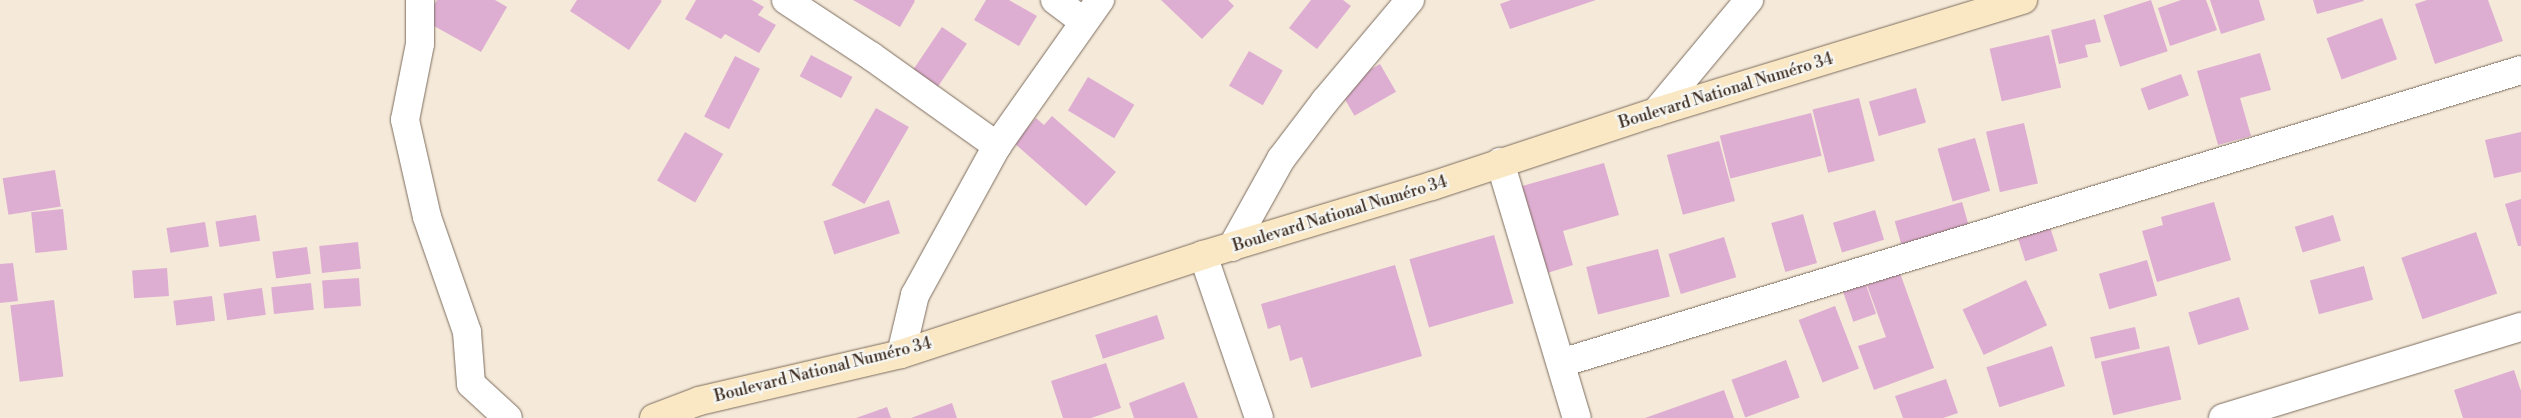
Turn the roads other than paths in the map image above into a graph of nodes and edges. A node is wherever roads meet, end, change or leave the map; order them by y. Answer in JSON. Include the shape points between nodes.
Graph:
{"nodes":[{"id":1,"x":420,"y":0,"type":"edge"},
{"id":2,"x":786,"y":0,"type":"edge"},
{"id":3,"x":1055,"y":0,"type":"edge"},
{"id":4,"x":1410,"y":0,"type":"edge"},
{"id":5,"x":1748,"y":0,"type":"edge"},
{"id":6,"x":2023,"y":0,"type":"edge"},
{"id":7,"x":1092,"y":11,"type":"edge"},
{"id":8,"x":2521,"y":70,"type":"edge"},
{"id":9,"x":1656,"y":112,"type":"junction"},
{"id":10,"x":997,"y":146,"type":"junction"},
{"id":11,"x":1500,"y":162,"type":"junction"},
{"id":12,"x":1232,"y":247,"type":"junction"},
{"id":13,"x":1203,"y":256,"type":"junction"},
{"id":14,"x":2521,"y":327,"type":"edge"},
{"id":15,"x":901,"y":354,"type":"junction"},
{"id":16,"x":1560,"y":363,"type":"junction"},
{"id":17,"x":508,"y":418,"type":"edge"},
{"id":18,"x":654,"y":418,"type":"edge"},
{"id":19,"x":1259,"y":418,"type":"edge"},
{"id":20,"x":1576,"y":418,"type":"edge"},
{"id":21,"x":2223,"y":418,"type":"edge"}],
"edges":[{"from":1,"to":17,"type":"street","via":[[420,44],[405,120],[427,217],[467,332],[471,384]]},
{"from":2,"to":10,"type":"street"},
{"from":3,"to":7,"type":"street"},
{"from":4,"to":12,"type":"street","via":[[1281,159]]},
{"from":5,"to":9,"type":"street"},
{"from":6,"to":9,"type":"main road","name":"Boulevard National Numéro 34"},
{"from":7,"to":10,"type":"street"},
{"from":8,"to":16,"type":"street"},
{"from":9,"to":11,"type":"main road","name":"Boulevard National Numéro 34"},
{"from":10,"to":15,"type":"street","via":[[915,295]]},
{"from":11,"to":12,"type":"main road","name":"Boulevard National Numéro 34"},
{"from":11,"to":16,"type":"street"},
{"from":12,"to":13,"type":"main road","name":"Boulevard National Numéro 34"},
{"from":13,"to":15,"type":"main road","name":"Boulevard National Numéro 34"},
{"from":13,"to":19,"type":"street"},
{"from":14,"to":21,"type":"street"},
{"from":15,"to":18,"type":"main road","name":"Boulevard National Numéro 34","via":[[699,401]]},
{"from":16,"to":20,"type":"street"}]}
